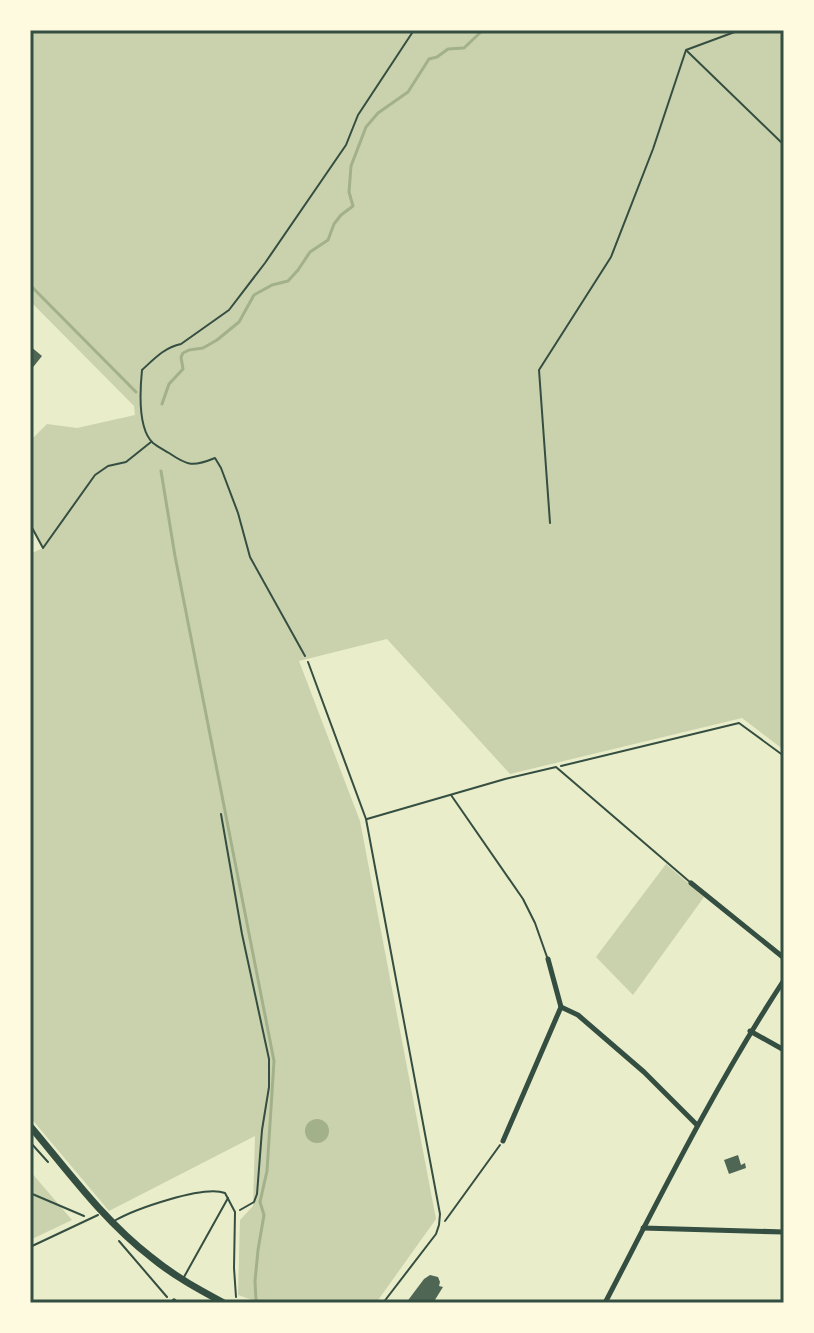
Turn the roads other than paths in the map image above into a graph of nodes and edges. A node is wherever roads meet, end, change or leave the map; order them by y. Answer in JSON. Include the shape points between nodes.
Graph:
{"nodes":[{"id":1,"x":308,"y":662,"type":"road end"},
{"id":2,"x":450,"y":794,"type":"junction"},
{"id":3,"x":366,"y":819,"type":"junction"},
{"id":4,"x":691,"y":883,"type":"joint"},
{"id":5,"x":784,"y":958,"type":"edge"},
{"id":6,"x":548,"y":959,"type":"joint"},
{"id":7,"x":784,"y":980,"type":"edge"},
{"id":8,"x":561,"y":1007,"type":"junction"},
{"id":9,"x":750,"y":1031,"type":"junction"},
{"id":10,"x":784,"y":1050,"type":"edge"},
{"id":11,"x":697,"y":1125,"type":"junction"},
{"id":12,"x":30,"y":1126,"type":"edge"},
{"id":13,"x":503,"y":1141,"type":"road end"},
{"id":14,"x":228,"y":1197,"type":"junction"},
{"id":15,"x":98,"y":1215,"type":"dead end"},
{"id":16,"x":113,"y":1222,"type":"junction"},
{"id":17,"x":643,"y":1228,"type":"junction"},
{"id":18,"x":784,"y":1232,"type":"edge"},
{"id":19,"x":30,"y":1247,"type":"edge"},
{"id":20,"x":182,"y":1280,"type":"junction"},
{"id":21,"x":236,"y":1297,"type":"dead end"},
{"id":22,"x":224,"y":1303,"type":"edge"},
{"id":23,"x":383,"y":1303,"type":"edge"},
{"id":24,"x":605,"y":1303,"type":"edge"}],
"edges":[{"from":1,"to":3,"type":"lane"},
{"from":2,"to":3,"type":"lane"},
{"from":2,"to":4,"type":"lane","via":[[556,767]]},
{"from":2,"to":6,"type":"lane","via":[[523,899]]},
{"from":3,"to":23,"type":"lane","via":[[440,1214],[437,1232]]},
{"from":4,"to":5,"type":"street"},
{"from":6,"to":8,"type":"street"},
{"from":7,"to":9,"type":"street"},
{"from":8,"to":11,"type":"street","via":[[578,1015],[644,1072]]},
{"from":8,"to":13,"type":"street"},
{"from":9,"to":10,"type":"street"},
{"from":9,"to":11,"type":"street"},
{"from":11,"to":17,"type":"street"},
{"from":12,"to":16,"type":"main road"},
{"from":14,"to":16,"type":"lane","via":[[218,1191],[188,1195]]},
{"from":14,"to":20,"type":"lane"},
{"from":14,"to":21,"type":"lane","via":[[235,1212]]},
{"from":15,"to":19,"type":"lane"},
{"from":16,"to":20,"type":"main road"},
{"from":17,"to":18,"type":"street"},
{"from":17,"to":24,"type":"street"},
{"from":20,"to":22,"type":"main road"}]}
